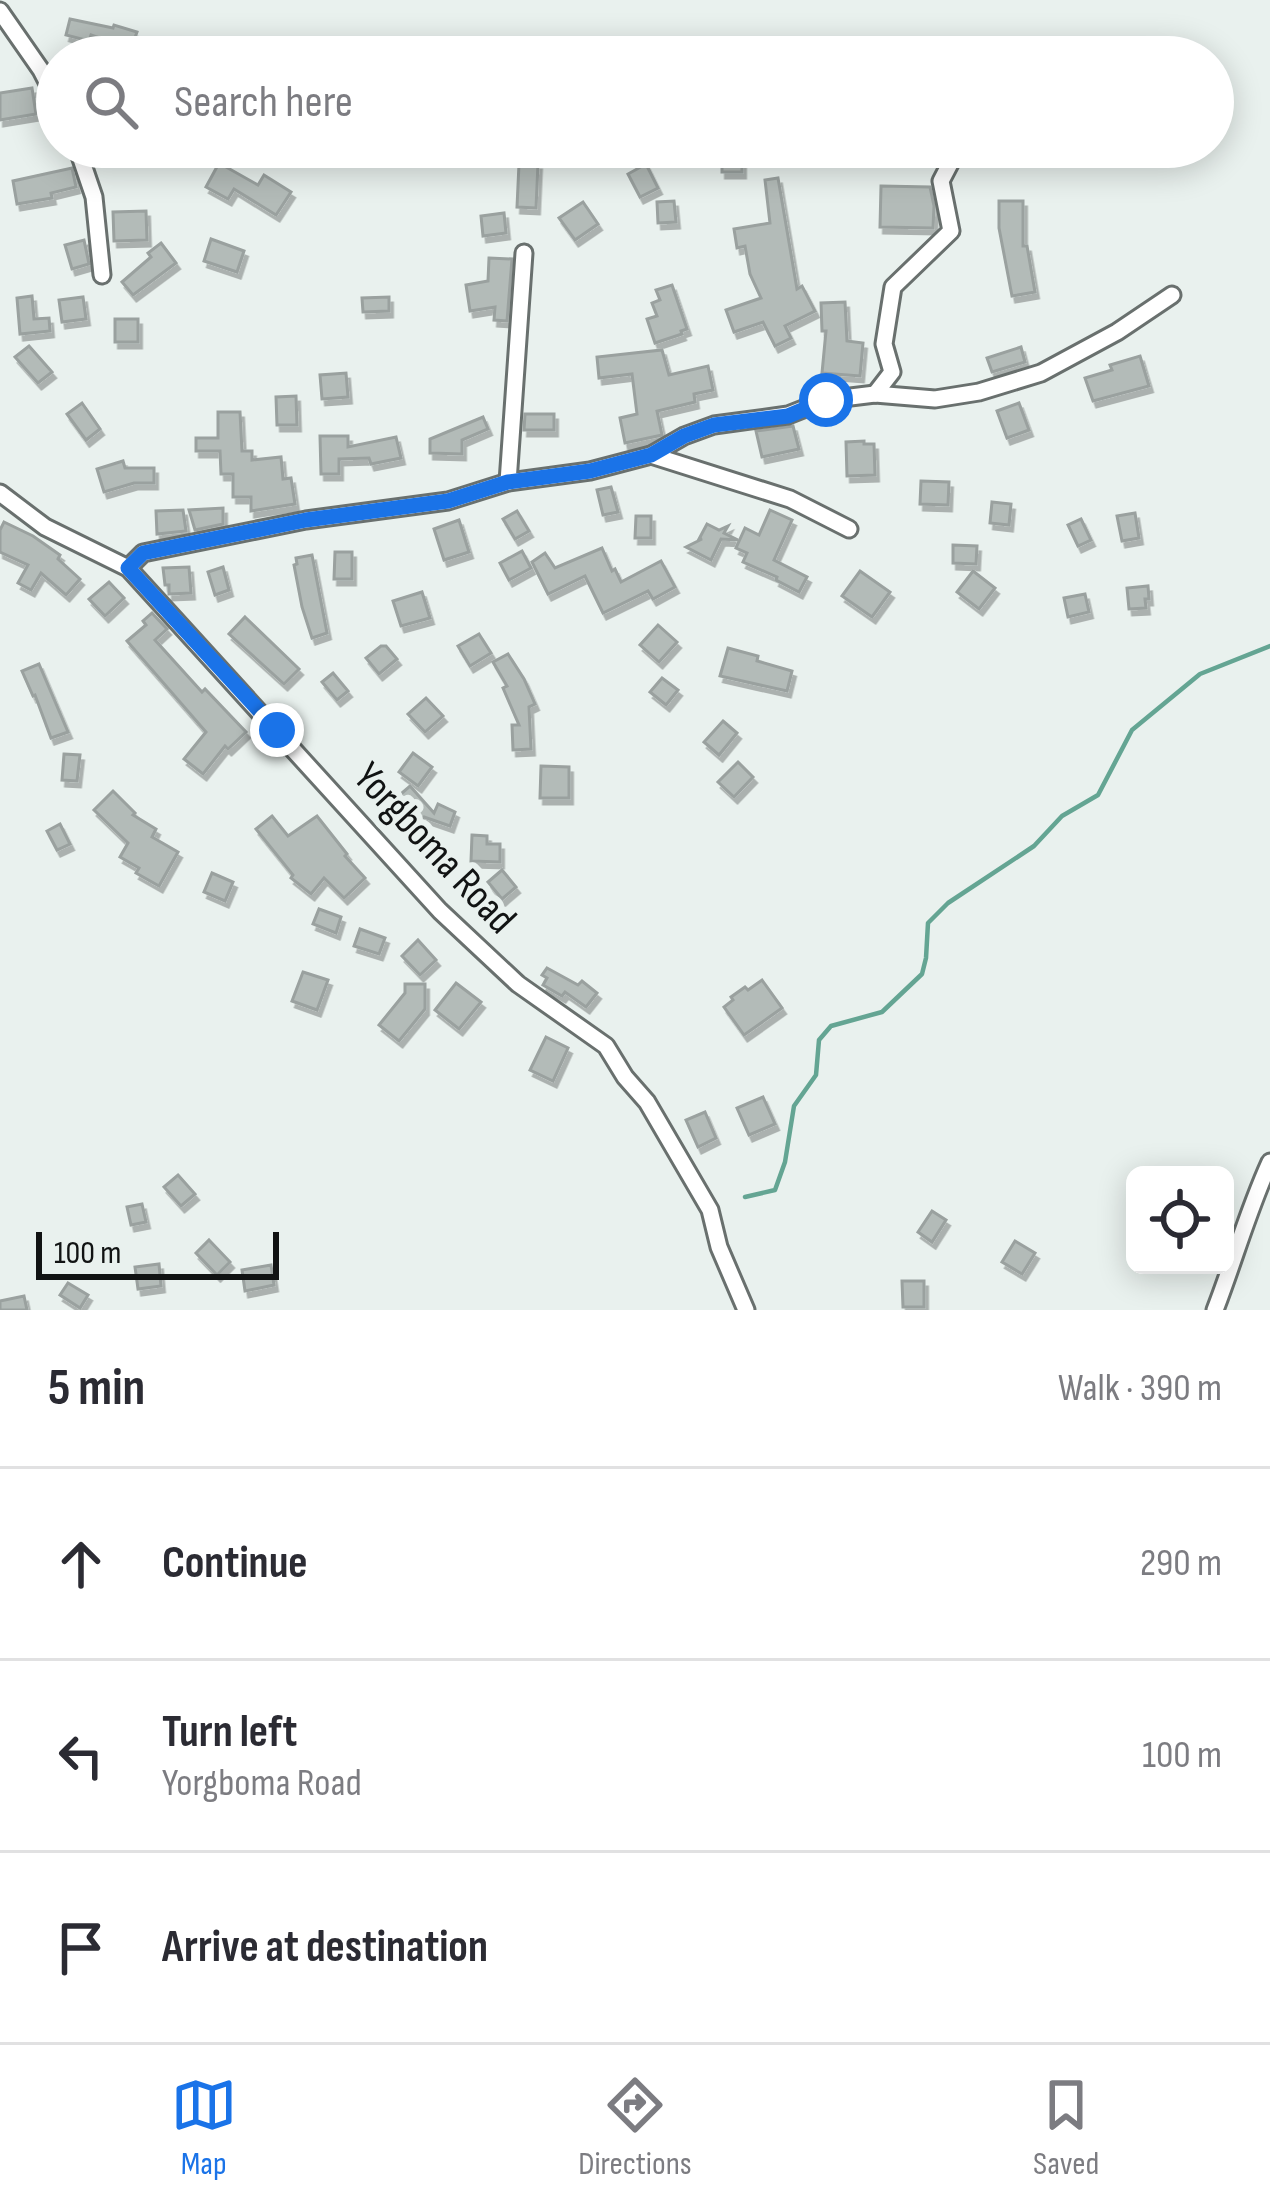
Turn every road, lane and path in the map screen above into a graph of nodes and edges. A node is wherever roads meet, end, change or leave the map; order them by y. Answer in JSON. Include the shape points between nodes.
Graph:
{"nodes":[{"id":1,"x":0,"y":11,"type":"edge"},
{"id":2,"x":36,"y":63,"type":"edge"},
{"id":3,"x":84,"y":168,"type":"edge"},
{"id":4,"x":948,"y":168,"type":"edge"},
{"id":5,"x":524,"y":253,"type":"dead end"},
{"id":6,"x":102,"y":274,"type":"dead end"},
{"id":7,"x":1172,"y":296,"type":"dead end"},
{"id":8,"x":874,"y":394,"type":"junction"},
{"id":9,"x":651,"y":455,"type":"junction"},
{"id":10,"x":508,"y":482,"type":"junction"},
{"id":11,"x":0,"y":493,"type":"edge"},
{"id":12,"x":849,"y":529,"type":"dead end"},
{"id":13,"x":128,"y":568,"type":"junction"},
{"id":14,"x":1270,"y":1162,"type":"edge"},
{"id":15,"x":746,"y":1310,"type":"edge"},
{"id":16,"x":1215,"y":1310,"type":"edge"}],
"edges":[{"from":1,"to":2,"type":"street"},
{"from":3,"to":6,"type":"street"},
{"from":4,"to":8,"type":"street","via":[[941,181],[951,231],[893,287],[884,344],[892,372]]},
{"from":5,"to":10,"type":"street"},
{"from":7,"to":8,"type":"street","via":[[1041,374],[935,399]]},
{"from":8,"to":9,"type":"street","via":[[714,425]]},
{"from":9,"to":10,"type":"street"},
{"from":9,"to":12,"type":"street","via":[[790,499]]},
{"from":10,"to":13,"type":"street","via":[[448,501],[143,553]]},
{"from":11,"to":13,"type":"street","name":"Yorgboma Road","via":[[45,527]]},
{"from":13,"to":15,"type":"street","name":"Yorgboma Road","via":[[440,911],[518,984],[606,1046],[710,1210]]},
{"from":14,"to":16,"type":"street"}]}
